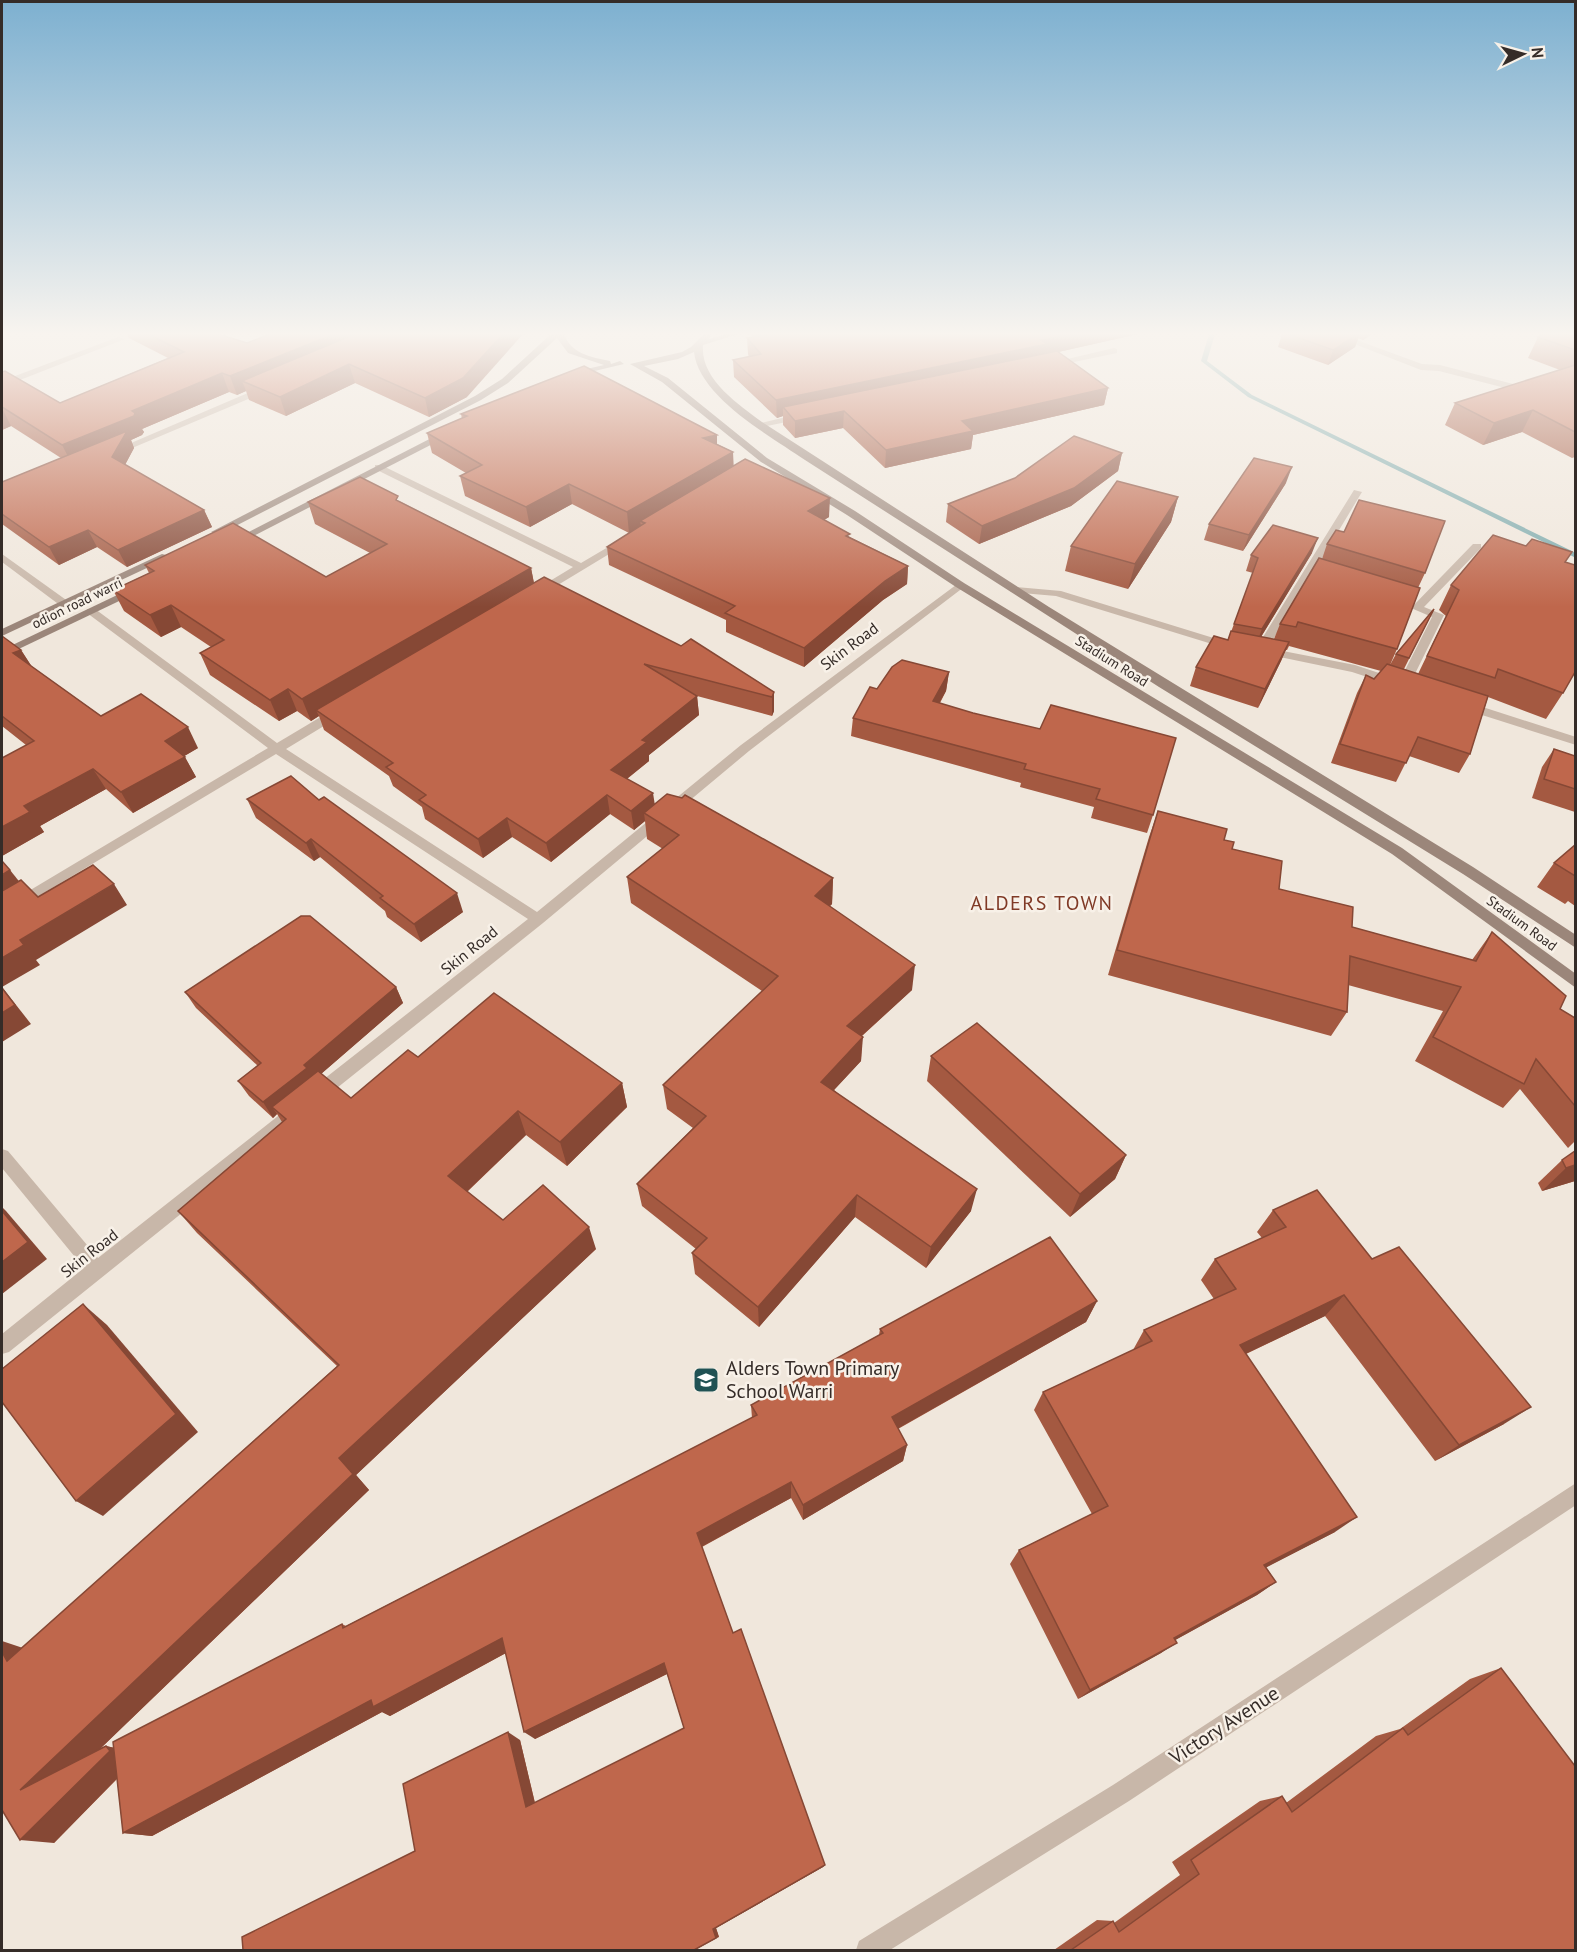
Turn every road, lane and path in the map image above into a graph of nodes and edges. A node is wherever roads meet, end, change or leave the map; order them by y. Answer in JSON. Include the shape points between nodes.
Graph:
{"nodes":[{"id":1,"x":177,"y":425,"type":"edge"},
{"id":2,"x":425,"y":425,"type":"edge"},
{"id":3,"x":716,"y":425,"type":"edge"},
{"id":4,"x":763,"y":425,"type":"edge"},
{"id":5,"x":460,"y":427,"type":"edge"},
{"id":6,"x":109,"y":454,"type":"edge"},
{"id":7,"x":378,"y":467,"type":"junction"},
{"id":8,"x":1357,"y":492,"type":"dead end"},
{"id":9,"x":204,"y":537,"type":"edge"},
{"id":10,"x":632,"y":537,"type":"edge"},
{"id":11,"x":229,"y":544,"type":"edge"},
{"id":12,"x":1477,"y":546,"type":"dead end"},
{"id":13,"x":171,"y":553,"type":"edge"},
{"id":14,"x":2,"y":557,"type":"edge"},
{"id":15,"x":581,"y":567,"type":"junction"},
{"id":16,"x":144,"y":585,"type":"edge"},
{"id":17,"x":960,"y":585,"type":"junction"},
{"id":18,"x":1015,"y":590,"type":"junction"},
{"id":19,"x":530,"y":597,"type":"edge"},
{"id":20,"x":65,"y":604,"type":"junction"},
{"id":21,"x":91,"y":611,"type":"junction"},
{"id":22,"x":2,"y":633,"type":"edge"},
{"id":23,"x":1251,"y":649,"type":"junction"},
{"id":24,"x":2,"y":654,"type":"edge"},
{"id":25,"x":1457,"y":703,"type":"edge"},
{"id":26,"x":348,"y":706,"type":"edge"},
{"id":27,"x":1575,"y":741,"type":"edge"},
{"id":28,"x":277,"y":749,"type":"junction"},
{"id":29,"x":2,"y":913,"type":"edge"},
{"id":30,"x":538,"y":919,"type":"junction"},
{"id":31,"x":1575,"y":943,"type":"edge"},
{"id":32,"x":1575,"y":982,"type":"edge"},
{"id":33,"x":2,"y":1156,"type":"edge"},
{"id":34,"x":97,"y":1270,"type":"junction"},
{"id":35,"x":2,"y":1345,"type":"edge"},
{"id":36,"x":1575,"y":1493,"type":"edge"},
{"id":37,"x":868,"y":1950,"type":"edge"}],
"edges":[{"from":1,"to":6,"type":"street"},
{"from":2,"to":9,"type":"main road"},
{"from":3,"to":17,"type":"main road","name":"Stadium Road","via":[[759,463],[851,513]]},
{"from":4,"to":18,"type":"main road","name":"Stadium Road","via":[[808,458]]},
{"from":5,"to":7,"type":"main road"},
{"from":7,"to":11,"type":"main road"},
{"from":7,"to":15,"type":"street"},
{"from":8,"to":23,"type":"street","via":[[1312,577]]},
{"from":10,"to":15,"type":"street"},
{"from":12,"to":23,"type":"street","via":[[1412,606],[1438,615],[1409,687],[1354,669]]},
{"from":13,"to":20,"type":"main road","name":"odion road warri"},
{"from":14,"to":20,"type":"street"},
{"from":15,"to":19,"type":"street"},
{"from":16,"to":21,"type":"main road","name":"odion road warri"},
{"from":17,"to":30,"type":"street","name":"Skin Road","via":[[745,747]]},
{"from":17,"to":32,"type":"main road","name":"Stadium Road","via":[[1396,851]]},
{"from":18,"to":23,"type":"street","via":[[1057,593],[1220,644]]},
{"from":18,"to":31,"type":"main road","name":"Stadium Road","via":[[1423,842]]},
{"from":20,"to":22,"type":"main road","name":"odion road warri"},
{"from":21,"to":24,"type":"main road","name":"odion road warri"},
{"from":21,"to":28,"type":"street"},
{"from":25,"to":27,"type":"street"},
{"from":26,"to":28,"type":"street"},
{"from":28,"to":29,"type":"street"},
{"from":28,"to":30,"type":"street"},
{"from":30,"to":34,"type":"street","name":"Skin Road"},
{"from":33,"to":34,"type":"street"},
{"from":34,"to":35,"type":"street","name":"Skin Road"},
{"from":36,"to":37,"type":"street","name":"Victory Avenue","via":[[1120,1793]]}]}
